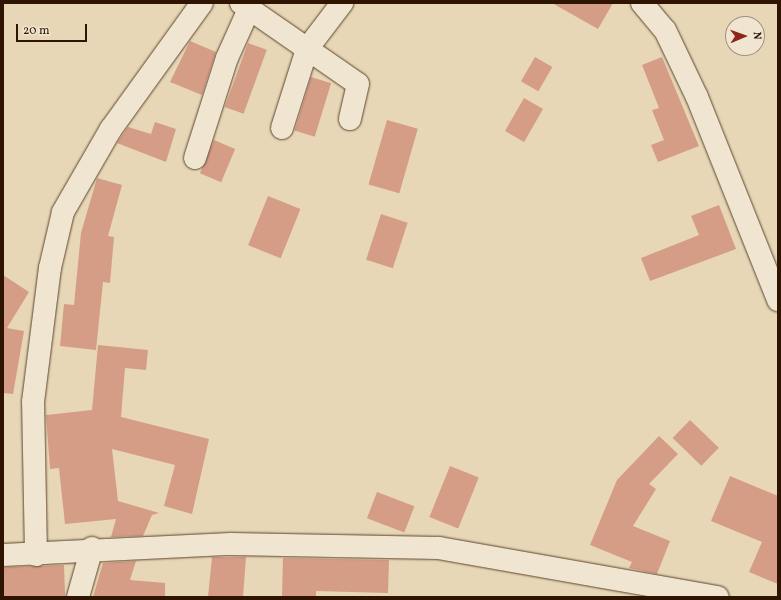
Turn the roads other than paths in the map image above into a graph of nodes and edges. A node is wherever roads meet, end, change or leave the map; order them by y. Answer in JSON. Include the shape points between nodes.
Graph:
{"nodes":[{"id":1,"x":202,"y":3,"type":"edge"},
{"id":2,"x":342,"y":3,"type":"edge"},
{"id":3,"x":642,"y":3,"type":"edge"},
{"id":4,"x":245,"y":6,"type":"edge"},
{"id":5,"x":307,"y":49,"type":"junction"},
{"id":6,"x":350,"y":119,"type":"dead end"},
{"id":7,"x":282,"y":128,"type":"dead end"},
{"id":8,"x":195,"y":158,"type":"dead end"},
{"id":9,"x":778,"y":300,"type":"edge"},
{"id":10,"x":92,"y":548,"type":"junction"},
{"id":11,"x":3,"y":555,"type":"edge"},
{"id":12,"x":36,"y":555,"type":"junction"},
{"id":13,"x":78,"y":597,"type":"edge"},
{"id":14,"x":718,"y":597,"type":"edge"}],
"edges":[{"from":1,"to":12,"type":"street","via":[[110,129],[63,212],[50,268],[33,402]]},
{"from":2,"to":5,"type":"street"},
{"from":3,"to":9,"type":"street","via":[[665,30],[697,97]]},
{"from":4,"to":5,"type":"street"},
{"from":4,"to":8,"type":"street"},
{"from":5,"to":6,"type":"street","via":[[358,84]]},
{"from":5,"to":7,"type":"street"},
{"from":10,"to":12,"type":"street"},
{"from":10,"to":13,"type":"street"},
{"from":10,"to":14,"type":"street","via":[[311,544],[439,548]]},
{"from":11,"to":12,"type":"street"}]}
